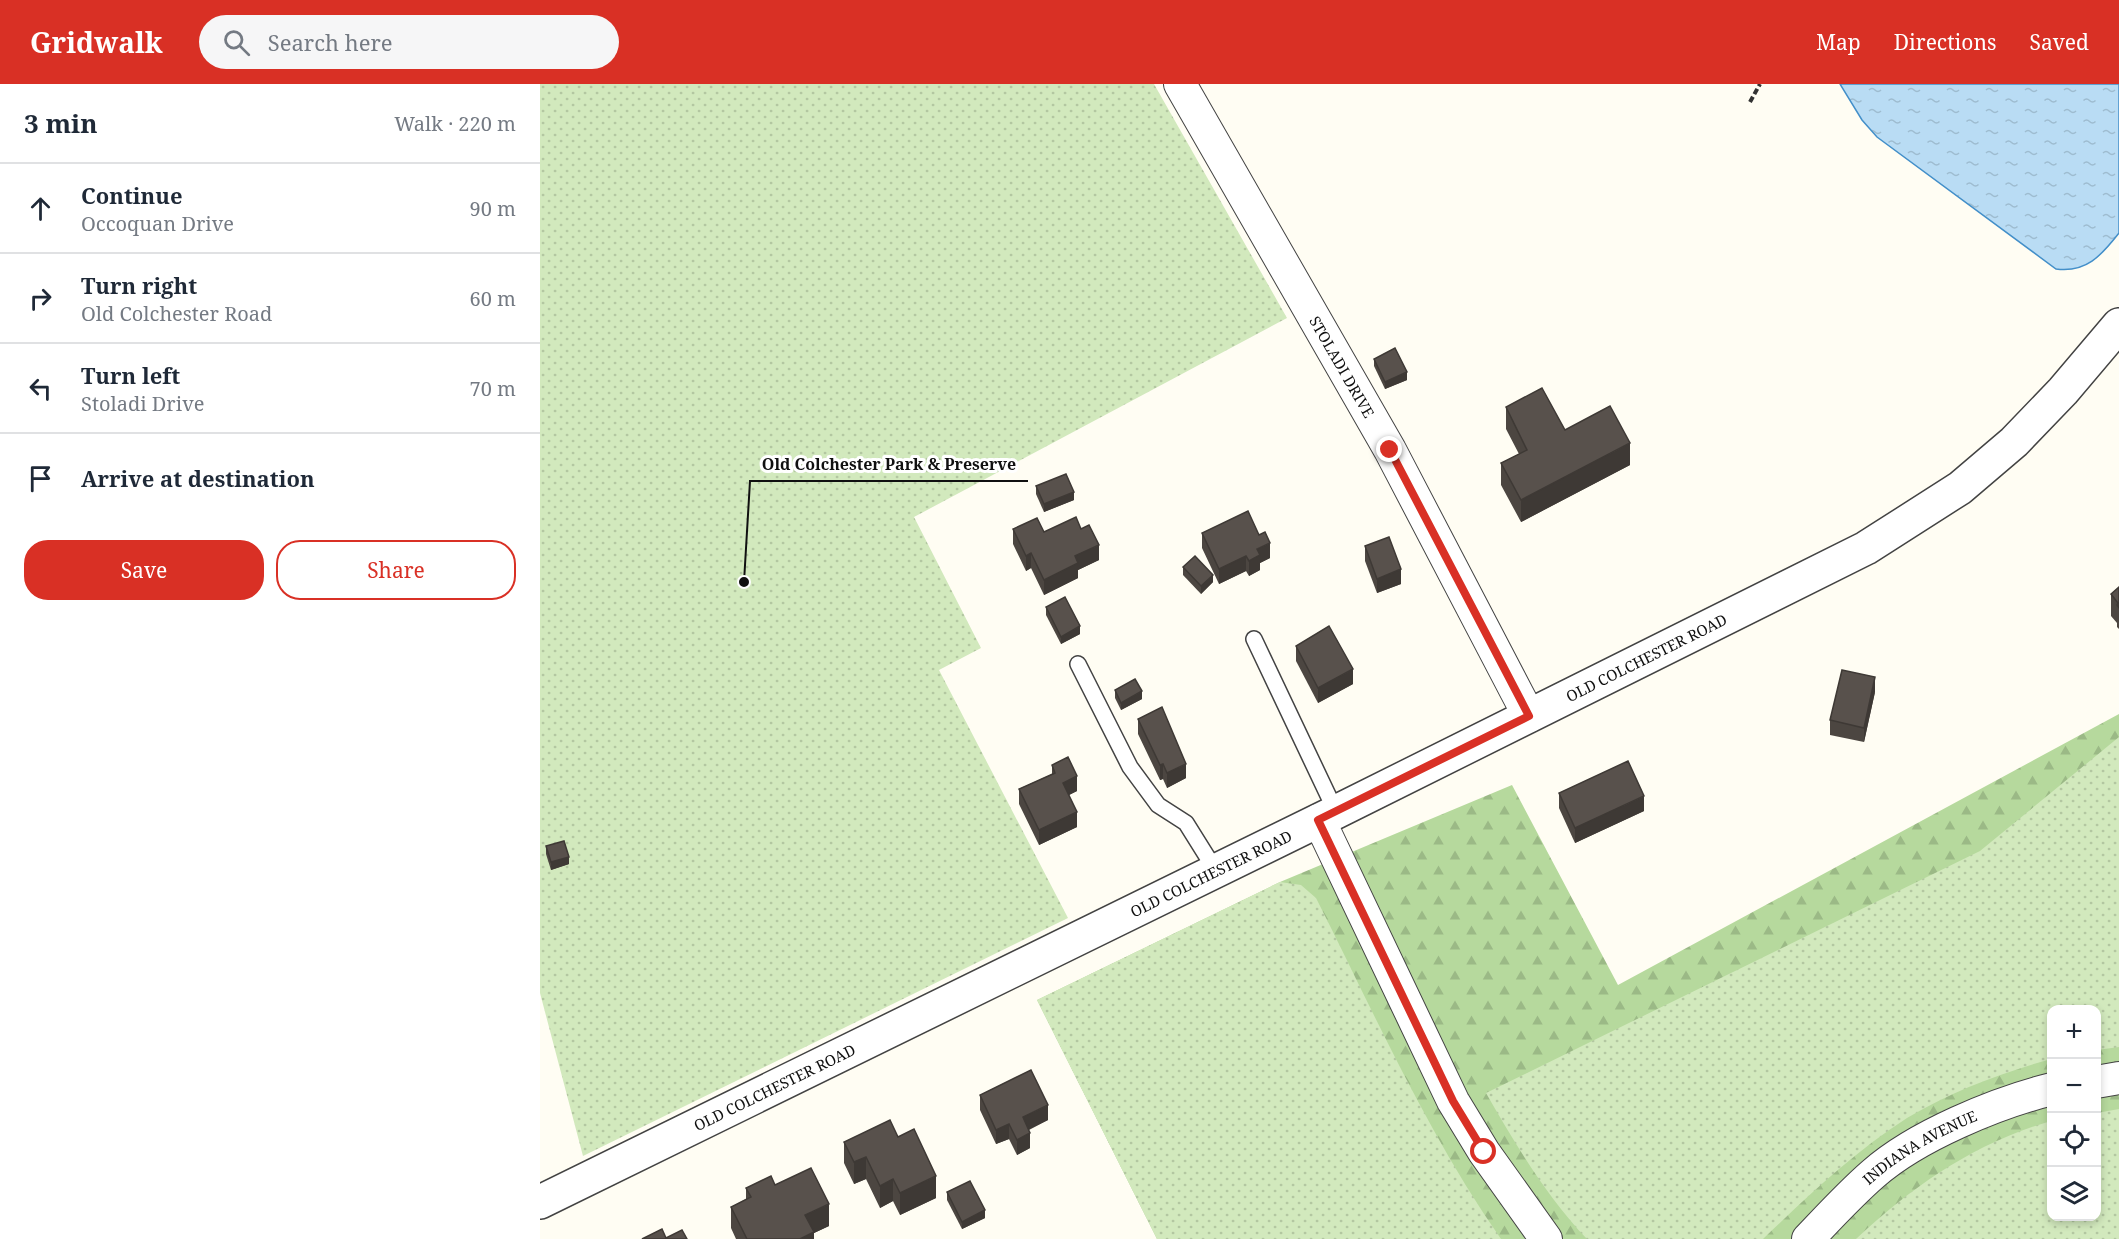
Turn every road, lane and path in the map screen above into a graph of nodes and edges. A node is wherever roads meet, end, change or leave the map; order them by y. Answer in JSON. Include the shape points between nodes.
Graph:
{"nodes":[{"id":1,"x":1180,"y":84,"type":"edge"},
{"id":2,"x":1760,"y":84,"type":"edge"},
{"id":3,"x":1750,"y":102,"type":"dead end"},
{"id":4,"x":2119,"y":325,"type":"edge"},
{"id":5,"x":1254,"y":639,"type":"dead end"},
{"id":6,"x":1078,"y":664,"type":"dead end"},
{"id":7,"x":1529,"y":716,"type":"junction"},
{"id":8,"x":1327,"y":816,"type":"junction"},
{"id":9,"x":1215,"y":871,"type":"junction"},
{"id":10,"x":2119,"y":1078,"type":"edge"},
{"id":11,"x":2101,"y":1081,"type":"edge"},
{"id":12,"x":2047,"y":1091,"type":"edge"},
{"id":13,"x":540,"y":1202,"type":"edge"},
{"id":14,"x":1546,"y":1239,"type":"edge"},
{"id":15,"x":1808,"y":1239,"type":"edge"}],
"edges":[{"from":1,"to":7,"type":"street","name":"STOLADI DRIVE","via":[[1385,440]]},
{"from":2,"to":3,"type":"path"},
{"from":4,"to":7,"type":"street","name":"OLD COLCHESTER ROAD","via":[[2014,442],[1960,488],[1910,522],[1866,548]]},
{"from":5,"to":8,"type":"lane"},
{"from":6,"to":9,"type":"lane","via":[[1130,767],[1158,805],[1185,822]]},
{"from":7,"to":8,"type":"street","name":"OLD COLCHESTER ROAD"},
{"from":8,"to":9,"type":"street","name":"OLD COLCHESTER ROAD"},
{"from":8,"to":14,"type":"street","via":[[1453,1101]]},
{"from":9,"to":13,"type":"street","name":"OLD COLCHESTER ROAD"},
{"from":10,"to":11,"type":"street"},
{"from":12,"to":15,"type":"street","name":"INDIANA AVENUE","via":[[1976,1114],[1906,1150],[1874,1172]]}]}
